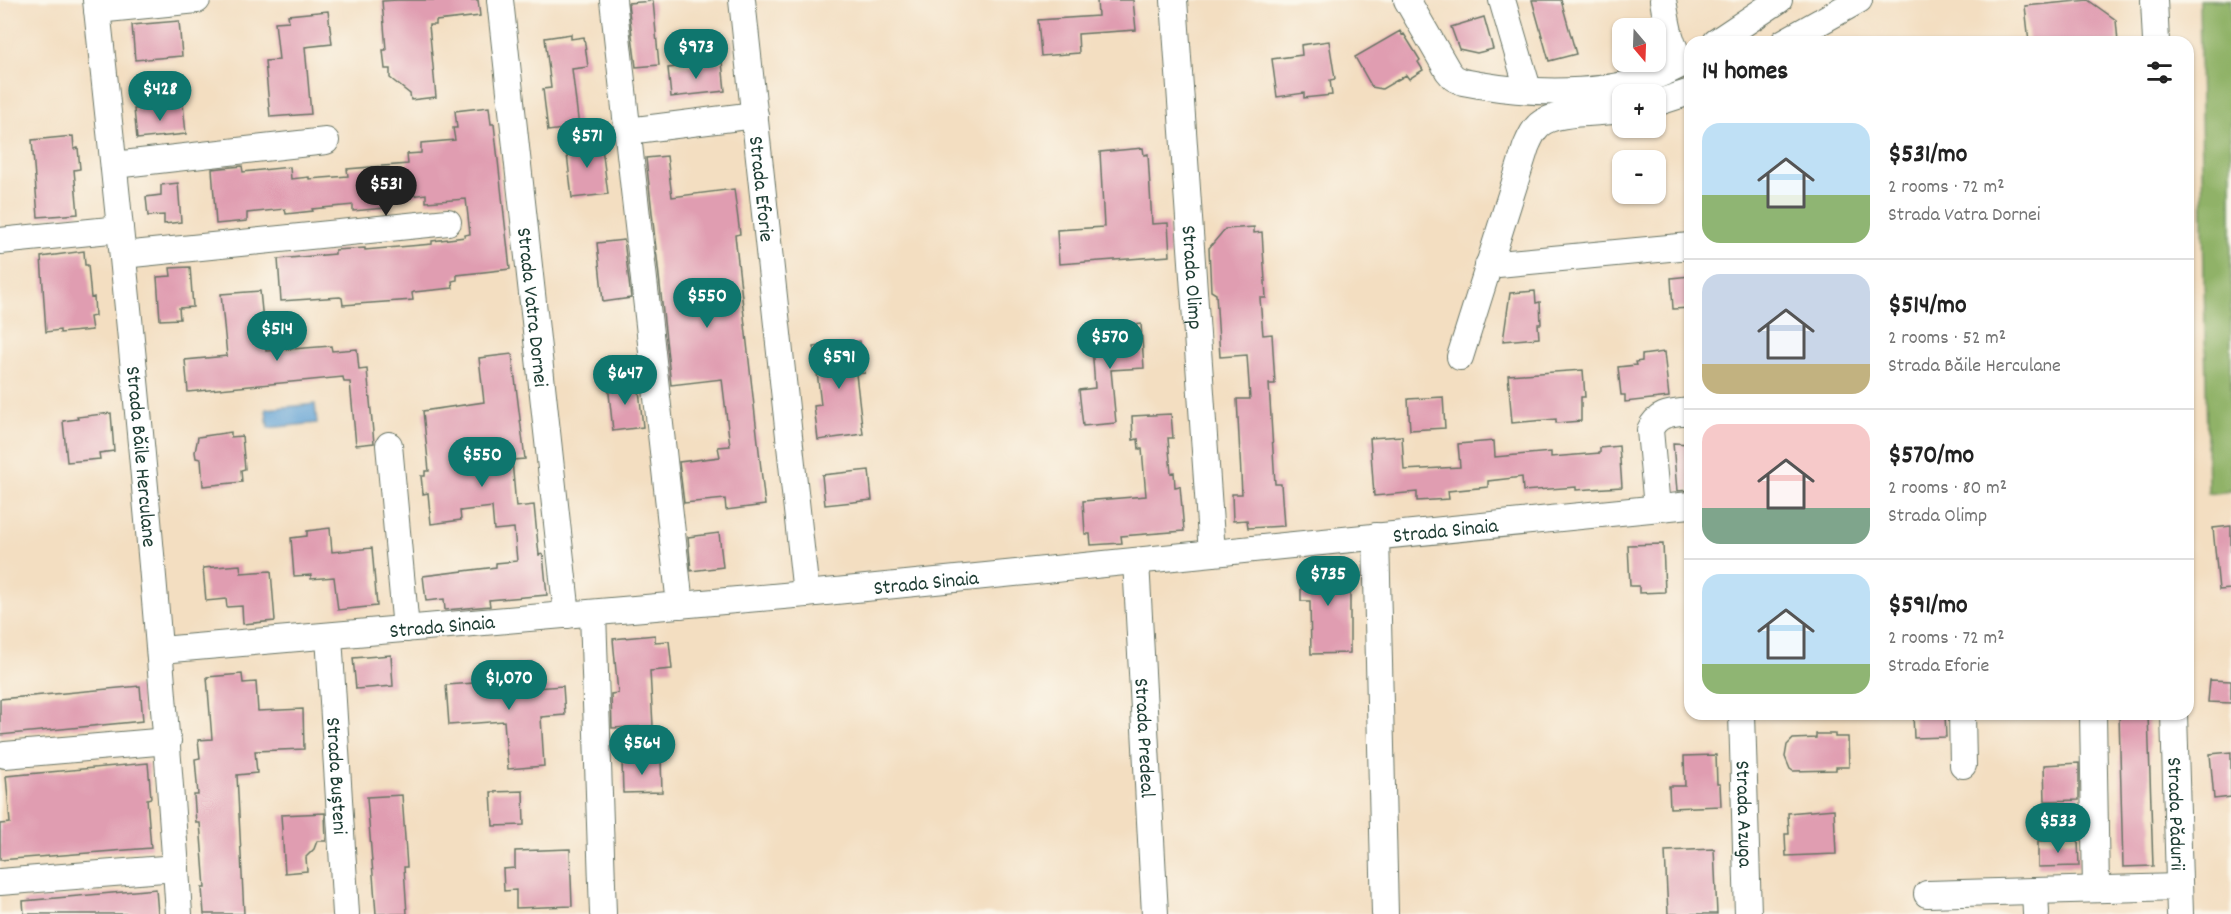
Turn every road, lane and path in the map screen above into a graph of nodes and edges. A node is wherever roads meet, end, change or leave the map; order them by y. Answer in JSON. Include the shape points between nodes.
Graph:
{"nodes":[{"id":1,"x":197,"y":0,"type":"edge"},
{"id":2,"x":500,"y":0,"type":"edge"},
{"id":3,"x":613,"y":0,"type":"edge"},
{"id":4,"x":742,"y":0,"type":"edge"},
{"id":5,"x":1174,"y":0,"type":"edge"},
{"id":6,"x":1407,"y":0,"type":"edge"},
{"id":7,"x":1502,"y":0,"type":"edge"},
{"id":8,"x":1663,"y":0,"type":"edge"},
{"id":9,"x":1779,"y":0,"type":"edge"},
{"id":10,"x":1859,"y":0,"type":"edge"},
{"id":11,"x":2154,"y":0,"type":"edge"},
{"id":12,"x":96,"y":5,"type":"edge"},
{"id":13,"x":1725,"y":36,"type":"edge"},
{"id":14,"x":1795,"y":36,"type":"edge"},
{"id":15,"x":2156,"y":36,"type":"edge"},
{"id":16,"x":1684,"y":59,"type":"edge"},
{"id":17,"x":1684,"y":63,"type":"edge"},
{"id":18,"x":1528,"y":89,"type":"junction"},
{"id":19,"x":1684,"y":94,"type":"edge"},
{"id":20,"x":1666,"y":100,"type":"edge"},
{"id":21,"x":1612,"y":111,"type":"edge"},
{"id":22,"x":755,"y":115,"type":"junction"},
{"id":23,"x":628,"y":130,"type":"junction"},
{"id":24,"x":326,"y":141,"type":"dead end"},
{"id":25,"x":114,"y":165,"type":"junction"},
{"id":26,"x":448,"y":222,"type":"dead end"},
{"id":27,"x":120,"y":229,"type":"junction"},
{"id":28,"x":0,"y":242,"type":"edge"},
{"id":29,"x":1684,"y":247,"type":"edge"},
{"id":30,"x":123,"y":255,"type":"junction"},
{"id":31,"x":1488,"y":265,"type":"junction"},
{"id":32,"x":1460,"y":357,"type":"dead end"},
{"id":33,"x":1684,"y":412,"type":"edge"},
{"id":34,"x":389,"y":445,"type":"dead end"},
{"id":35,"x":1684,"y":506,"type":"edge"},
{"id":36,"x":1657,"y":508,"type":"junction"},
{"id":37,"x":1376,"y":536,"type":"junction"},
{"id":38,"x":1212,"y":554,"type":"junction"},
{"id":39,"x":1136,"y":561,"type":"junction"},
{"id":40,"x":806,"y":594,"type":"junction"},
{"id":41,"x":680,"y":605,"type":"junction"},
{"id":42,"x":593,"y":613,"type":"junction"},
{"id":43,"x":567,"y":615,"type":"junction"},
{"id":44,"x":406,"y":629,"type":"junction"},
{"id":45,"x":329,"y":636,"type":"junction"},
{"id":46,"x":161,"y":650,"type":"junction"},
{"id":47,"x":1742,"y":720,"type":"edge"},
{"id":48,"x":1962,"y":720,"type":"edge"},
{"id":49,"x":2092,"y":720,"type":"edge"},
{"id":50,"x":2174,"y":720,"type":"edge"},
{"id":51,"x":168,"y":741,"type":"junction"},
{"id":52,"x":5,"y":755,"type":"dead end"},
{"id":53,"x":1963,"y":765,"type":"dead end"},
{"id":54,"x":176,"y":868,"type":"junction"},
{"id":55,"x":0,"y":882,"type":"edge"},
{"id":56,"x":2179,"y":887,"type":"junction"},
{"id":57,"x":2096,"y":889,"type":"junction"},
{"id":58,"x":1927,"y":894,"type":"dead end"},
{"id":59,"x":2035,"y":902,"type":"edge"},
{"id":60,"x":179,"y":914,"type":"edge"},
{"id":61,"x":346,"y":914,"type":"edge"},
{"id":62,"x":603,"y":914,"type":"edge"},
{"id":63,"x":1155,"y":914,"type":"edge"},
{"id":64,"x":1386,"y":914,"type":"edge"},
{"id":65,"x":1748,"y":914,"type":"edge"},
{"id":66,"x":2180,"y":914,"type":"edge"}],
"edges":[{"from":1,"to":12,"type":"street"},
{"from":2,"to":43,"type":"street","name":"Strada Vatra Dornei"},
{"from":3,"to":23,"type":"street"},
{"from":4,"to":22,"type":"street","name":"Strada Eforie"},
{"from":5,"to":38,"type":"street","name":"Strada Olimp"},
{"from":6,"to":18,"type":"street","via":[[1454,78],[1473,84]]},
{"from":7,"to":18,"type":"street"},
{"from":8,"to":16,"type":"street","via":[[1674,52]]},
{"from":9,"to":13,"type":"street"},
{"from":10,"to":14,"type":"street"},
{"from":11,"to":15,"type":"street"},
{"from":12,"to":25,"type":"street","name":"Strada Băile Herculane"},
{"from":17,"to":18,"type":"street","via":[[1637,83],[1609,89]]},
{"from":19,"to":20,"type":"street"},
{"from":21,"to":31,"type":"street","via":[[1557,116],[1539,124],[1526,147]]},
{"from":22,"to":23,"type":"street"},
{"from":22,"to":40,"type":"street","name":"Strada Eforie"},
{"from":23,"to":41,"type":"street"},
{"from":24,"to":25,"type":"street"},
{"from":25,"to":27,"type":"street","name":"Strada Băile Herculane"},
{"from":26,"to":30,"type":"street"},
{"from":27,"to":28,"type":"street"},
{"from":27,"to":30,"type":"street","name":"Strada Băile Herculane"},
{"from":29,"to":31,"type":"street"},
{"from":30,"to":46,"type":"street","name":"Strada Băile Herculane"},
{"from":31,"to":32,"type":"street"},
{"from":33,"to":36,"type":"street","via":[[1659,417],[1650,430]]},
{"from":34,"to":44,"type":"street"},
{"from":35,"to":36,"type":"street","name":"Strada Sinaia"},
{"from":36,"to":37,"type":"street","name":"Strada Sinaia"},
{"from":37,"to":38,"type":"street","name":"Strada Sinaia"},
{"from":37,"to":64,"type":"street"},
{"from":38,"to":39,"type":"street","name":"Strada Sinaia"},
{"from":39,"to":40,"type":"street","name":"Strada Sinaia"},
{"from":39,"to":63,"type":"street","name":"Strada Predeal"},
{"from":40,"to":41,"type":"street","name":"Strada Sinaia"},
{"from":41,"to":42,"type":"street","name":"Strada Sinaia"},
{"from":42,"to":43,"type":"street","name":"Strada Sinaia"},
{"from":42,"to":62,"type":"street"},
{"from":43,"to":44,"type":"street","name":"Strada Sinaia"},
{"from":44,"to":45,"type":"street","name":"Strada Sinaia"},
{"from":45,"to":46,"type":"street","name":"Strada Sinaia"},
{"from":45,"to":61,"type":"street","name":"Strada Bușteni"},
{"from":46,"to":51,"type":"street","name":"Strada Băile Herculane"},
{"from":47,"to":65,"type":"street","name":"Strada Azuga"},
{"from":48,"to":53,"type":"street"},
{"from":49,"to":57,"type":"street"},
{"from":50,"to":56,"type":"street","name":"Strada Pădurii"},
{"from":51,"to":52,"type":"street"},
{"from":51,"to":54,"type":"street","name":"Strada Băile Herculane"},
{"from":54,"to":55,"type":"street"},
{"from":54,"to":60,"type":"street","name":"Strada Băile Herculane"},
{"from":56,"to":57,"type":"street"},
{"from":56,"to":66,"type":"street","name":"Strada Pădurii"},
{"from":57,"to":59,"type":"street"},
{"from":58,"to":59,"type":"street"}]}
